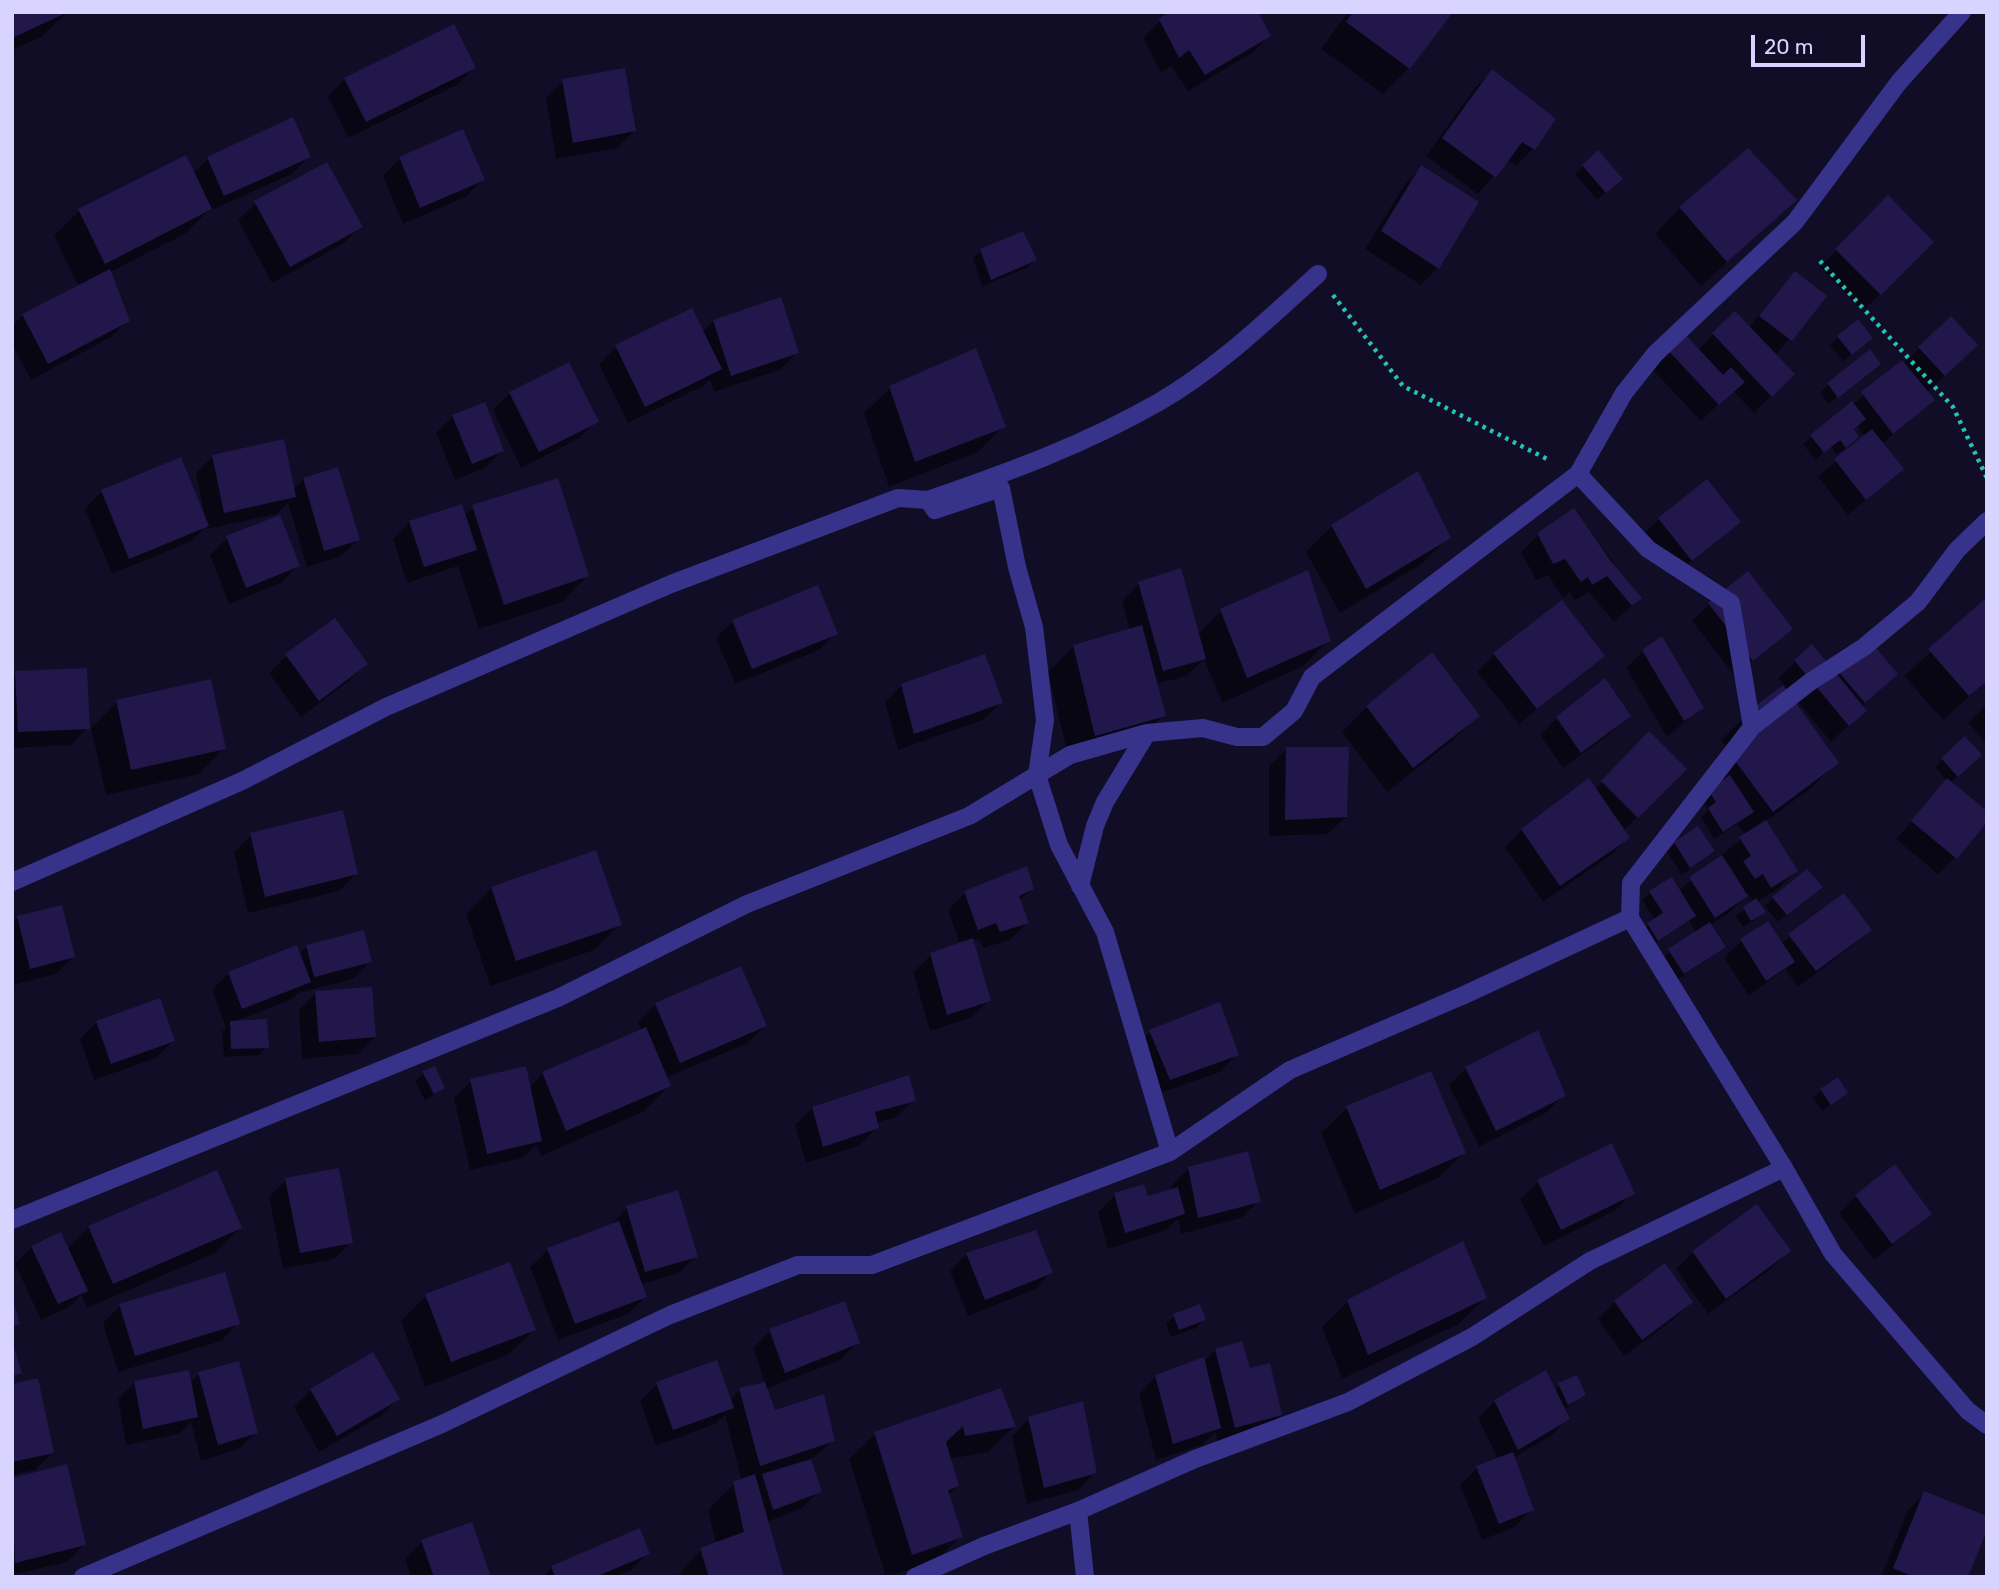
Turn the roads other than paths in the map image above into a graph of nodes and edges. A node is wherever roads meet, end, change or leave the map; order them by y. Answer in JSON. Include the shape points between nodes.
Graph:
{"nodes":[{"id":1,"x":1962,"y":12,"type":"edge"},
{"id":2,"x":1318,"y":274,"type":"road end"},
{"id":3,"x":1578,"y":474,"type":"junction"},
{"id":4,"x":928,"y":500,"type":"junction"},
{"id":5,"x":1987,"y":521,"type":"edge"},
{"id":6,"x":1752,"y":727,"type":"junction"},
{"id":7,"x":1147,"y":733,"type":"junction"},
{"id":8,"x":1037,"y":775,"type":"junction"},
{"id":9,"x":12,"y":883,"type":"edge"},
{"id":10,"x":1080,"y":886,"type":"junction"},
{"id":11,"x":1630,"y":918,"type":"junction"},
{"id":12,"x":1170,"y":1152,"type":"junction"},
{"id":13,"x":1784,"y":1168,"type":"junction"},
{"id":14,"x":12,"y":1220,"type":"edge"},
{"id":15,"x":1987,"y":1425,"type":"edge"},
{"id":16,"x":1078,"y":1511,"type":"junction"},
{"id":17,"x":83,"y":1577,"type":"edge"},
{"id":18,"x":915,"y":1577,"type":"edge"},
{"id":19,"x":1085,"y":1577,"type":"edge"}],
"edges":[{"from":1,"to":3,"type":"street","via":[[1899,82],[1795,222],[1655,354],[1624,393]]},
{"from":2,"to":4,"type":"street","via":[[1243,342],[1161,401],[1045,460]]},
{"from":3,"to":6,"type":"street","via":[[1648,549],[1731,603]]},
{"from":3,"to":7,"type":"street","via":[[1312,677],[1294,711],[1263,737],[1237,737],[1203,728]]},
{"from":4,"to":8,"type":"street","via":[[935,510],[1001,488],[1034,627],[1045,720]]},
{"from":4,"to":9,"type":"street","via":[[898,498],[671,584],[386,706],[242,782]]},
{"from":5,"to":6,"type":"street","via":[[1957,550],[1918,602]]},
{"from":6,"to":11,"type":"street","via":[[1631,883]]},
{"from":7,"to":8,"type":"street","via":[[1070,755]]},
{"from":7,"to":10,"type":"street","via":[[1105,802]]},
{"from":8,"to":10,"type":"street","via":[[1059,845]]},
{"from":8,"to":14,"type":"street","via":[[969,816],[747,904],[558,998]]},
{"from":10,"to":12,"type":"street","via":[[1105,932]]},
{"from":11,"to":12,"type":"street","via":[[1290,1070]]},
{"from":11,"to":13,"type":"street"},
{"from":12,"to":17,"type":"street","via":[[872,1265],[798,1265],[682,1310],[442,1424]]},
{"from":13,"to":15,"type":"street","via":[[1833,1254],[1968,1411]]},
{"from":13,"to":16,"type":"street","via":[[1590,1261],[1472,1337],[1348,1402],[1195,1459]]},
{"from":16,"to":18,"type":"street"},
{"from":16,"to":19,"type":"street"}]}
